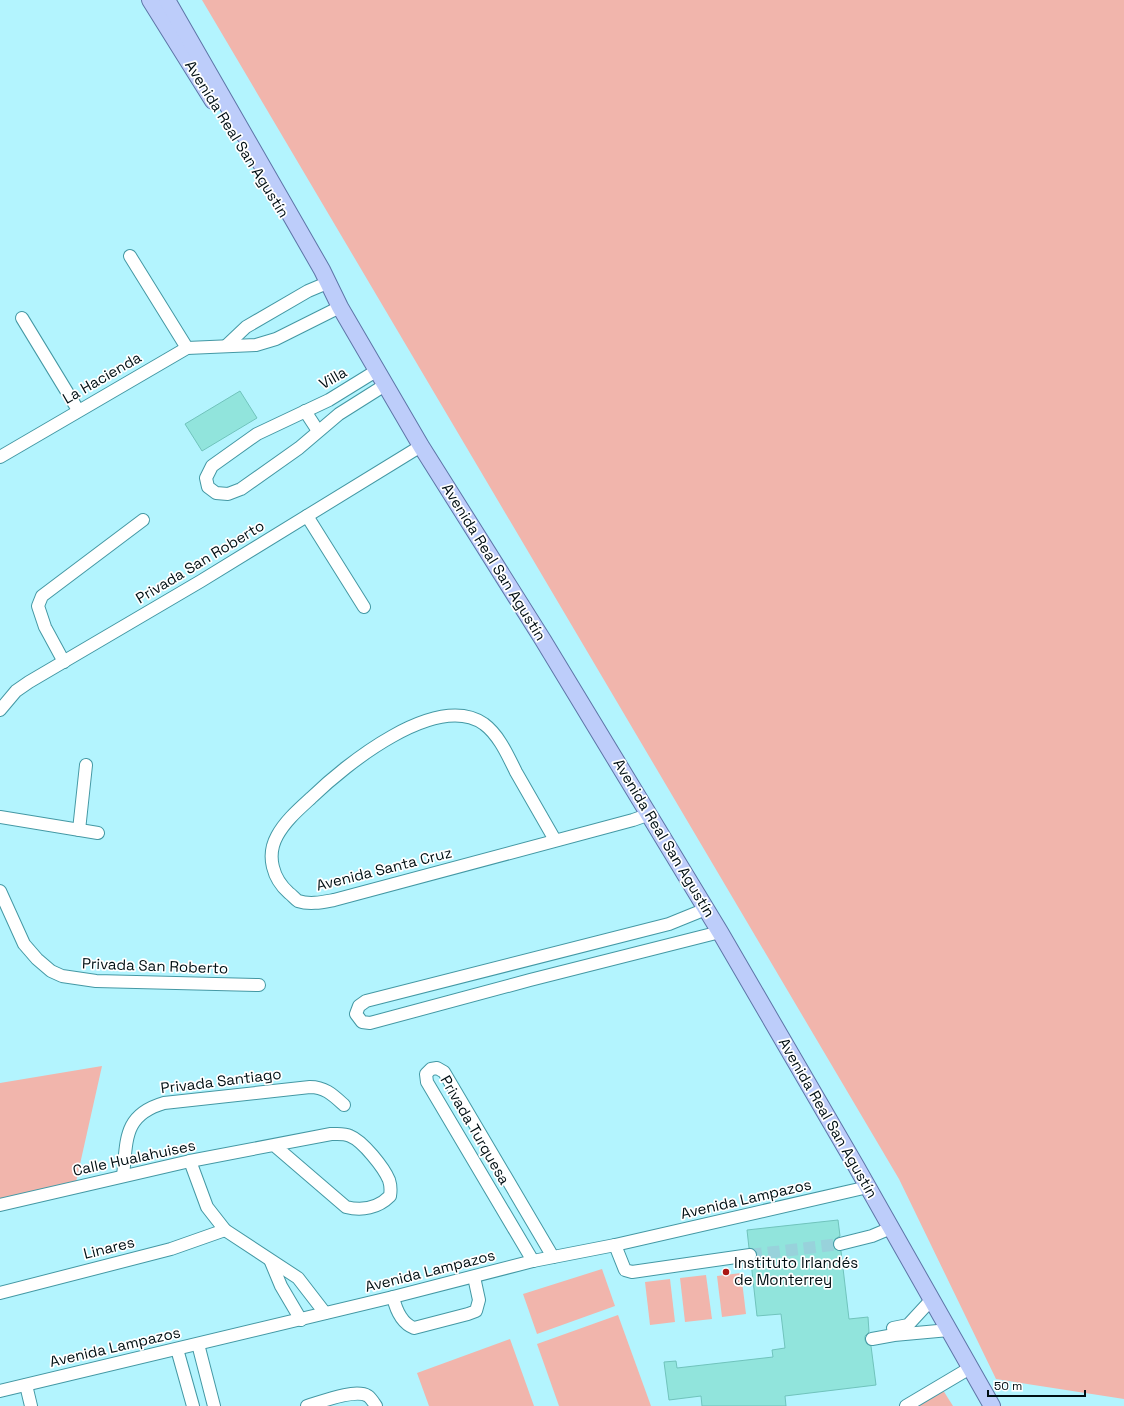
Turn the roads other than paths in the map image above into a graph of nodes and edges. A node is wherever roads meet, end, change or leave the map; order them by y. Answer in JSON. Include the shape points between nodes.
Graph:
{"nodes":[{"id":1,"x":150,"y":0,"type":"edge"},
{"id":2,"x":167,"y":0,"type":"edge"},
{"id":3,"x":130,"y":256,"type":"dead end"},
{"id":4,"x":326,"y":280,"type":"junction"},
{"id":5,"x":340,"y":307,"type":"junction"},
{"id":6,"x":22,"y":318,"type":"dead end"},
{"id":7,"x":227,"y":345,"type":"junction"},
{"id":8,"x":187,"y":348,"type":"junction"},
{"id":9,"x":376,"y":371,"type":"junction"},
{"id":10,"x":384,"y":385,"type":"junction"},
{"id":11,"x":349,"y":388,"type":"junction"},
{"id":12,"x":358,"y":401,"type":"junction"},
{"id":13,"x":78,"y":410,"type":"junction"},
{"id":14,"x":305,"y":411,"type":"junction"},
{"id":15,"x":318,"y":431,"type":"junction"},
{"id":16,"x":421,"y":446,"type":"junction"},
{"id":17,"x":0,"y":457,"type":"edge"},
{"id":18,"x":307,"y":516,"type":"junction"},
{"id":19,"x":143,"y":520,"type":"dead end"},
{"id":20,"x":364,"y":607,"type":"dead end"},
{"id":21,"x":64,"y":662,"type":"junction"},
{"id":22,"x":0,"y":710,"type":"edge"},
{"id":23,"x":86,"y":765,"type":"dead end"},
{"id":24,"x":650,"y":814,"type":"junction"},
{"id":25,"x":0,"y":817,"type":"edge"},
{"id":26,"x":79,"y":830,"type":"junction"},
{"id":27,"x":98,"y":833,"type":"dead end"},
{"id":28,"x":555,"y":840,"type":"junction"},
{"id":29,"x":0,"y":891,"type":"edge"},
{"id":30,"x":706,"y":909,"type":"junction"},
{"id":31,"x":720,"y":932,"type":"junction"},
{"id":32,"x":525,"y":962,"type":"junction"},
{"id":33,"x":530,"y":980,"type":"junction"},
{"id":34,"x":259,"y":985,"type":"dead end"},
{"id":35,"x":344,"y":1105,"type":"dead end"},
{"id":36,"x":275,"y":1146,"type":"junction"},
{"id":37,"x":491,"y":1152,"type":"junction"},
{"id":38,"x":190,"y":1161,"type":"junction"},
{"id":39,"x":474,"y":1161,"type":"junction"},
{"id":40,"x":123,"y":1176,"type":"junction"},
{"id":41,"x":868,"y":1187,"type":"junction"},
{"id":42,"x":0,"y":1205,"type":"edge"},
{"id":43,"x":891,"y":1228,"type":"junction"},
{"id":44,"x":224,"y":1230,"type":"junction"},
{"id":45,"x":840,"y":1244,"type":"tunnel mouth"},
{"id":46,"x":615,"y":1245,"type":"junction"},
{"id":47,"x":750,"y":1255,"type":"tunnel mouth"},
{"id":48,"x":554,"y":1257,"type":"junction"},
{"id":49,"x":533,"y":1261,"type":"junction"},
{"id":50,"x":271,"y":1262,"type":"junction"},
{"id":51,"x":474,"y":1276,"type":"junction"},
{"id":52,"x":0,"y":1293,"type":"edge"},
{"id":53,"x":393,"y":1297,"type":"junction"},
{"id":54,"x":932,"y":1299,"type":"junction"},
{"id":55,"x":325,"y":1313,"type":"junction"},
{"id":56,"x":301,"y":1320,"type":"junction"},
{"id":57,"x":949,"y":1330,"type":"junction"},
{"id":58,"x":198,"y":1344,"type":"junction"},
{"id":59,"x":177,"y":1349,"type":"junction"},
{"id":60,"x":970,"y":1368,"type":"junction"},
{"id":61,"x":26,"y":1385,"type":"junction"},
{"id":62,"x":0,"y":1391,"type":"edge"},
{"id":63,"x":31,"y":1406,"type":"edge"},
{"id":64,"x":193,"y":1406,"type":"edge"},
{"id":65,"x":214,"y":1406,"type":"edge"},
{"id":66,"x":307,"y":1406,"type":"edge"},
{"id":67,"x":376,"y":1406,"type":"edge"},
{"id":68,"x":906,"y":1406,"type":"edge"},
{"id":69,"x":992,"y":1406,"type":"edge"}],
"edges":[{"from":1,"to":4,"type":"main road","name":"Avenida Real San Agustín"},
{"from":2,"to":4,"type":"main road","name":"Avenida Real San Agustín"},
{"from":3,"to":8,"type":"street"},
{"from":4,"to":5,"type":"main road","name":"Avenida Real San Agustín"},
{"from":4,"to":7,"type":"street","via":[[246,327]]},
{"from":5,"to":7,"type":"street","name":"La Hacienda","via":[[276,339],[256,345]]},
{"from":5,"to":9,"type":"main road","name":"Avenida Real San Agustín"},
{"from":6,"to":13,"type":"street"},
{"from":7,"to":8,"type":"street","name":"La Hacienda"},
{"from":8,"to":13,"type":"street","name":"La Hacienda"},
{"from":9,"to":10,"type":"main road","name":"Avenida Real San Agustín"},
{"from":9,"to":11,"type":"street","name":"Villa"},
{"from":10,"to":12,"type":"street"},
{"from":10,"to":16,"type":"main road","name":"Avenida Real San Agustín"},
{"from":11,"to":12,"type":"street"},
{"from":11,"to":14,"type":"street","name":"Villa"},
{"from":12,"to":15,"type":"street"},
{"from":13,"to":17,"type":"street","name":"La Hacienda"},
{"from":14,"to":15,"type":"street"},
{"from":14,"to":15,"type":"street","name":"Villa","via":[[257,434],[212,466],[206,478],[208,487],[216,493],[228,494],[241,488],[299,448]]},
{"from":16,"to":18,"type":"street","name":"Privada San Roberto"},
{"from":16,"to":24,"type":"main road","name":"Avenida Real San Agustín"},
{"from":18,"to":20,"type":"street"},
{"from":18,"to":21,"type":"street","name":"Privada San Roberto"},
{"from":19,"to":21,"type":"street","via":[[42,596],[38,606],[45,626]]},
{"from":21,"to":22,"type":"street","name":"Privada San Roberto","via":[[16,691]]},
{"from":23,"to":26,"type":"street"},
{"from":24,"to":28,"type":"street","name":"Avenida Santa Cruz"},
{"from":24,"to":30,"type":"main road","name":"Avenida Real San Agustín"},
{"from":25,"to":26,"type":"street"},
{"from":26,"to":27,"type":"street"},
{"from":28,"to":28,"type":"street","name":"Avenida Santa Cruz","via":[[334,900],[314,903],[298,900],[281,886],[273,871],[272,854],[276,836],[289,819],[334,775],[379,742],[425,722],[452,715],[468,716],[485,724],[499,740]]},
{"from":29,"to":34,"type":"street","name":"Privada San Roberto","via":[[24,944],[51,971],[62,976],[96,981]]},
{"from":30,"to":31,"type":"main road","name":"Avenida Real San Agustín"},
{"from":30,"to":32,"type":"street","via":[[669,924]]},
{"from":31,"to":33,"type":"street"},
{"from":31,"to":41,"type":"main road","name":"Avenida Real San Agustín"},
{"from":32,"to":33,"type":"street"},
{"from":32,"to":33,"type":"street","via":[[366,1001],[359,1006],[356,1014],[362,1022],[370,1023]]},
{"from":35,"to":40,"type":"street","name":"Privada Santiago","via":[[326,1090],[310,1087],[153,1106],[138,1116],[128,1132]]},
{"from":36,"to":36,"type":"street","name":"Calle Hualahuises","via":[[346,1207],[371,1207],[390,1196],[391,1188],[384,1172],[372,1155],[351,1136],[331,1134]]},
{"from":36,"to":38,"type":"street","name":"Calle Hualahuises"},
{"from":37,"to":39,"type":"street"},
{"from":37,"to":39,"type":"street","name":"Privada Turquesa","via":[[444,1072],[437,1068],[431,1069],[426,1074],[427,1082]]},
{"from":37,"to":48,"type":"street","name":"Privada Turquesa"},
{"from":38,"to":40,"type":"street","name":"Calle Hualahuises"},
{"from":38,"to":44,"type":"street","via":[[207,1207]]},
{"from":39,"to":49,"type":"street","name":"Privada Turquesa"},
{"from":40,"to":42,"type":"street","name":"Calle Hualahuises"},
{"from":41,"to":43,"type":"main road","name":"Avenida Real San Agustín"},
{"from":41,"to":46,"type":"street","name":"Avenida Lampazos"},
{"from":43,"to":45,"type":"street"},
{"from":43,"to":54,"type":"main road","name":"Avenida Real San Agustín"},
{"from":44,"to":50,"type":"street"},
{"from":44,"to":52,"type":"street","name":"Linares","via":[[171,1249]]},
{"from":46,"to":47,"type":"street","via":[[625,1270],[632,1272]]},
{"from":46,"to":48,"type":"street","name":"Avenida Lampazos"},
{"from":48,"to":49,"type":"street","name":"Avenida Lampazos"},
{"from":49,"to":51,"type":"street","name":"Avenida Lampazos"},
{"from":50,"to":55,"type":"street","via":[[298,1278]]},
{"from":50,"to":56,"type":"street","via":[[281,1286]]},
{"from":51,"to":53,"type":"street","name":"Avenida Lampazos"},
{"from":51,"to":53,"type":"street","via":[[479,1300],[476,1311],[414,1328],[406,1325],[396,1310]]},
{"from":53,"to":55,"type":"street","name":"Avenida Lampazos"},
{"from":54,"to":57,"type":"main road","name":"Avenida Real San Agustín"},
{"from":54,"to":57,"type":"street","via":[[908,1325],[871,1336]]},
{"from":55,"to":56,"type":"street","name":"Avenida Lampazos"},
{"from":56,"to":58,"type":"street","name":"Avenida Lampazos"},
{"from":57,"to":60,"type":"main road","name":"Avenida Real San Agustín"},
{"from":58,"to":59,"type":"street","name":"Avenida Lampazos"},
{"from":58,"to":65,"type":"street"},
{"from":59,"to":61,"type":"street","name":"Avenida Lampazos"},
{"from":59,"to":64,"type":"street"},
{"from":60,"to":68,"type":"street"},
{"from":60,"to":69,"type":"main road","name":"Avenida Real San Agustín"},
{"from":61,"to":62,"type":"street","name":"Avenida Lampazos"},
{"from":61,"to":63,"type":"street"},
{"from":66,"to":67,"type":"street","via":[[344,1395],[361,1394],[368,1396]]}]}
